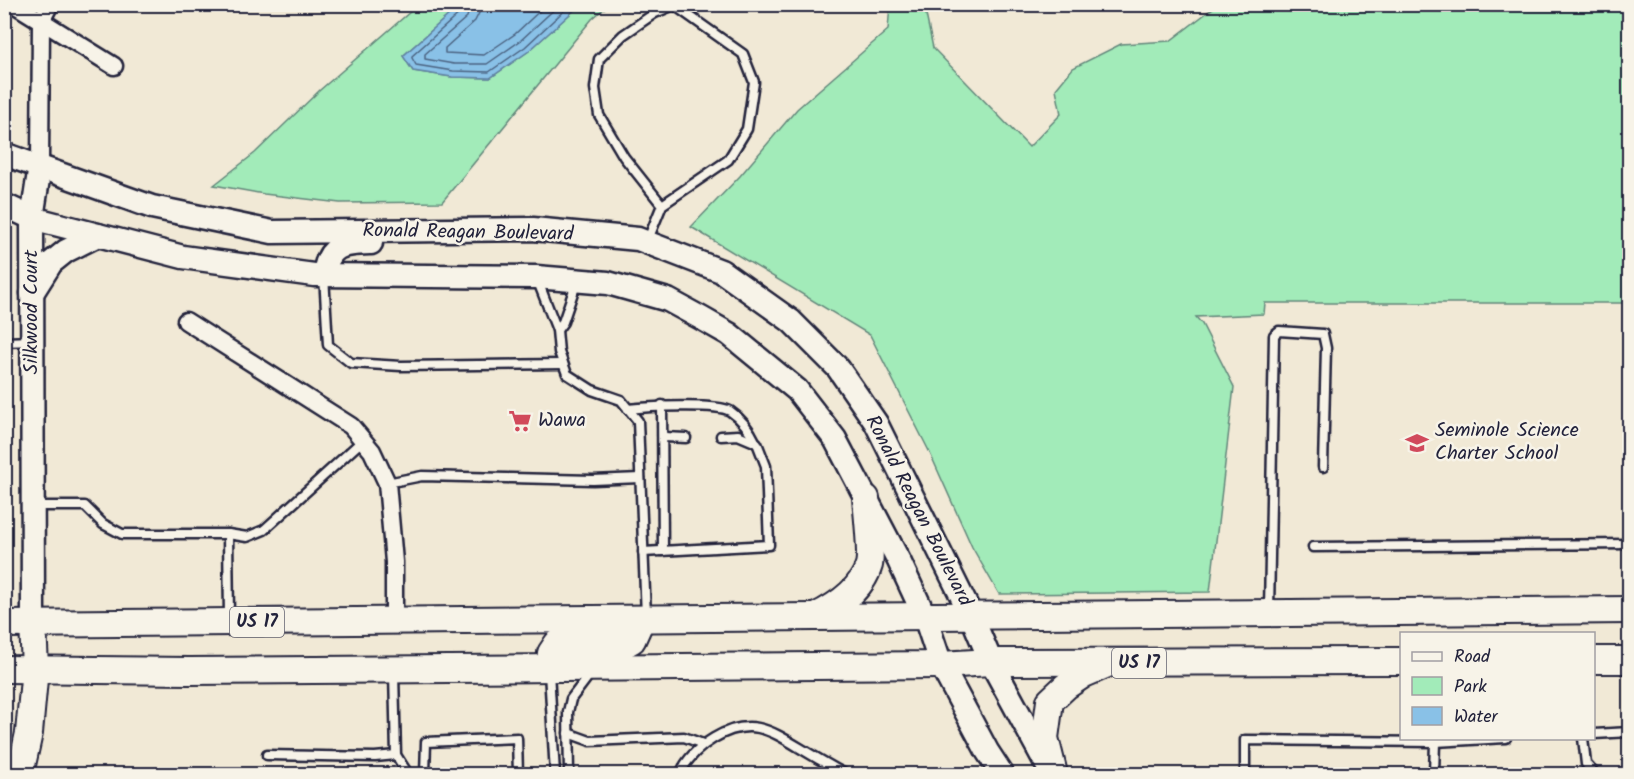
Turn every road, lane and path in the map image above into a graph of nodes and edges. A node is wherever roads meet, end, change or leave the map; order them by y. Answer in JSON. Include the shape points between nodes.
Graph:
{"nodes":[{"id":1,"x":14,"y":4,"type":"edge"},
{"id":2,"x":50,"y":4,"type":"edge"},
{"id":3,"x":41,"y":21,"type":"junction"},
{"id":4,"x":114,"y":66,"type":"dead end"},
{"id":5,"x":4,"y":154,"type":"edge"},
{"id":6,"x":40,"y":166,"type":"junction"},
{"id":7,"x":4,"y":205,"type":"edge"},
{"id":8,"x":662,"y":205,"type":"junction"},
{"id":9,"x":32,"y":218,"type":"junction"},
{"id":10,"x":464,"y":230,"type":"junction"},
{"id":11,"x":98,"y":235,"type":"junction"},
{"id":12,"x":646,"y":242,"type":"junction"},
{"id":13,"x":324,"y":275,"type":"junction"},
{"id":14,"x":536,"y":277,"type":"junction"},
{"id":15,"x":578,"y":280,"type":"junction"},
{"id":16,"x":32,"y":293,"type":"junction"},
{"id":17,"x":186,"y":321,"type":"dead end"},
{"id":18,"x":557,"y":330,"type":"junction"},
{"id":19,"x":32,"y":341,"type":"junction"},
{"id":20,"x":4,"y":342,"type":"edge"},
{"id":21,"x":563,"y":364,"type":"junction"},
{"id":22,"x":662,"y":405,"type":"junction"},
{"id":23,"x":628,"y":409,"type":"junction"},
{"id":24,"x":721,"y":436,"type":"dead end"},
{"id":25,"x":664,"y":437,"type":"junction"},
{"id":26,"x":686,"y":438,"type":"dead end"},
{"id":27,"x":363,"y":440,"type":"junction"},
{"id":28,"x":757,"y":443,"type":"junction"},
{"id":29,"x":1323,"y":468,"type":"dead end"},
{"id":30,"x":640,"y":478,"type":"junction"},
{"id":31,"x":387,"y":483,"type":"junction"},
{"id":32,"x":866,"y":498,"type":"junction"},
{"id":33,"x":33,"y":506,"type":"junction"},
{"id":34,"x":228,"y":534,"type":"junction"},
{"id":35,"x":1629,"y":544,"type":"edge"},
{"id":36,"x":1313,"y":547,"type":"dead end"},
{"id":37,"x":663,"y":551,"type":"junction"},
{"id":38,"x":643,"y":552,"type":"junction"},
{"id":39,"x":1629,"y":610,"type":"edge"},
{"id":40,"x":1269,"y":614,"type":"junction"},
{"id":41,"x":925,"y":617,"type":"junction"},
{"id":42,"x":972,"y":617,"type":"junction"},
{"id":43,"x":814,"y":618,"type":"junction"},
{"id":44,"x":643,"y":620,"type":"junction"},
{"id":45,"x":393,"y":621,"type":"junction"},
{"id":46,"x":229,"y":622,"type":"junction"},
{"id":47,"x":33,"y":623,"type":"junction"},
{"id":48,"x":4,"y":624,"type":"edge"},
{"id":49,"x":1595,"y":660,"type":"edge"},
{"id":50,"x":1629,"y":660,"type":"edge"},
{"id":51,"x":991,"y":663,"type":"junction"},
{"id":52,"x":1109,"y":663,"type":"junction"},
{"id":53,"x":1395,"y":664,"type":"edge"},
{"id":54,"x":941,"y":665,"type":"junction"},
{"id":55,"x":35,"y":668,"type":"junction"},
{"id":56,"x":549,"y":668,"type":"junction"},
{"id":57,"x":594,"y":668,"type":"junction"},
{"id":58,"x":4,"y":669,"type":"edge"},
{"id":59,"x":394,"y":669,"type":"junction"},
{"id":60,"x":1629,"y":732,"type":"edge"},
{"id":61,"x":568,"y":733,"type":"junction"},
{"id":62,"x":1595,"y":734,"type":"edge"},
{"id":63,"x":1435,"y":740,"type":"edge"},
{"id":64,"x":1583,"y":740,"type":"edge"},
{"id":65,"x":704,"y":744,"type":"junction"},
{"id":66,"x":267,"y":755,"type":"dead end"},
{"id":67,"x":396,"y":755,"type":"junction"},
{"id":68,"x":21,"y":774,"type":"edge"},
{"id":69,"x":408,"y":774,"type":"edge"},
{"id":70,"x":426,"y":774,"type":"edge"},
{"id":71,"x":518,"y":774,"type":"edge"},
{"id":72,"x":555,"y":774,"type":"edge"},
{"id":73,"x":569,"y":774,"type":"edge"},
{"id":74,"x":680,"y":774,"type":"edge"},
{"id":75,"x":844,"y":774,"type":"edge"},
{"id":76,"x":1001,"y":774,"type":"edge"},
{"id":77,"x":1053,"y":774,"type":"edge"},
{"id":78,"x":1245,"y":774,"type":"edge"},
{"id":79,"x":1434,"y":774,"type":"edge"},
{"id":80,"x":1595,"y":774,"type":"edge"}],
"edges":[{"from":1,"to":3,"type":"street"},
{"from":2,"to":3,"type":"street","name":"Silkwood Court"},
{"from":3,"to":4,"type":"street"},
{"from":3,"to":6,"type":"street","name":"Silkwood Court"},
{"from":5,"to":6,"type":"main road","name":"Ronald Reagan Boulevard"},
{"from":6,"to":9,"type":"main road","name":"Silkwood Court"},
{"from":6,"to":10,"type":"main road","name":"Ronald Reagan Boulevard","via":[[152,207],[272,232]]},
{"from":7,"to":9,"type":"main road","name":"Ronald Reagan Boulevard"},
{"from":8,"to":8,"type":"lane","via":[[728,160],[747,129],[754,82],[742,54],[674,5],[623,34],[599,59],[595,88],[599,115],[624,158]]},
{"from":8,"to":12,"type":"lane"},
{"from":9,"to":11,"type":"main road","name":"Ronald Reagan Boulevard"},
{"from":9,"to":16,"type":"main road","name":"Silkwood Court"},
{"from":10,"to":12,"type":"main road","name":"Ronald Reagan Boulevard","via":[[533,229]]},
{"from":10,"to":13,"type":"main road","via":[[426,239],[347,245],[328,256]]},
{"from":11,"to":13,"type":"main road","name":"Ronald Reagan Boulevard","via":[[183,257]]},
{"from":11,"to":16,"type":"main road","via":[[51,263]]},
{"from":12,"to":42,"type":"main road","name":"Ronald Reagan Boulevard","via":[[721,272],[791,321],[838,368],[876,423]]},
{"from":13,"to":14,"type":"main road","name":"Ronald Reagan Boulevard"},
{"from":13,"to":21,"type":"lane","via":[[328,345],[351,363]]},
{"from":14,"to":15,"type":"main road","name":"Ronald Reagan Boulevard"},
{"from":14,"to":18,"type":"lane"},
{"from":15,"to":18,"type":"lane"},
{"from":15,"to":32,"type":"main road","name":"Ronald Reagan Boulevard","via":[[608,283],[668,300],[729,334],[797,390],[835,439]]},
{"from":16,"to":19,"type":"main road","name":"Silkwood Court"},
{"from":17,"to":27,"type":"street","via":[[351,426]]},
{"from":18,"to":21,"type":"lane"},
{"from":19,"to":20,"type":"lane"},
{"from":19,"to":33,"type":"main road","name":"Silkwood Court"},
{"from":21,"to":23,"type":"lane","via":[[567,374],[592,390],[621,400]]},
{"from":22,"to":23,"type":"lane"},
{"from":22,"to":25,"type":"lane"},
{"from":22,"to":28,"type":"lane","via":[[728,409],[748,427]]},
{"from":23,"to":30,"type":"lane","via":[[638,421]]},
{"from":24,"to":28,"type":"lane","via":[[738,435]]},
{"from":25,"to":26,"type":"lane"},
{"from":25,"to":37,"type":"lane"},
{"from":27,"to":31,"type":"street"},
{"from":27,"to":34,"type":"lane","via":[[264,530],[247,537]]},
{"from":28,"to":37,"type":"lane","via":[[766,466],[769,545]]},
{"from":29,"to":40,"type":"lane","via":[[1323,334],[1280,331],[1274,335]]},
{"from":30,"to":31,"type":"lane","via":[[422,476]]},
{"from":30,"to":38,"type":"lane"},
{"from":31,"to":45,"type":"street","via":[[394,562]]},
{"from":32,"to":41,"type":"main road","name":"Ronald Reagan Boulevard"},
{"from":32,"to":43,"type":"main road","via":[[869,564],[850,595]]},
{"from":33,"to":34,"type":"lane","via":[[85,506],[122,534]]},
{"from":33,"to":47,"type":"main road","name":"Silkwood Court"},
{"from":34,"to":46,"type":"lane"},
{"from":35,"to":36,"type":"lane"},
{"from":37,"to":38,"type":"lane"},
{"from":38,"to":44,"type":"lane"},
{"from":39,"to":40,"type":"main road","number":"US 17"},
{"from":40,"to":42,"type":"main road","number":"US 17"},
{"from":41,"to":42,"type":"main road","number":"US 17"},
{"from":41,"to":43,"type":"main road","number":"US 17"},
{"from":41,"to":54,"type":"main road","name":"Ronald Reagan Boulevard"},
{"from":42,"to":51,"type":"main road","name":"Ronald Reagan Boulevard"},
{"from":43,"to":44,"type":"main road","number":"US 17"},
{"from":44,"to":45,"type":"main road","number":"US 17"},
{"from":44,"to":56,"type":"main road","via":[[632,640],[625,644],[557,644]]},
{"from":45,"to":46,"type":"main road","number":"US 17"},
{"from":46,"to":47,"type":"main road","number":"US 17"},
{"from":47,"to":48,"type":"main road","number":"US 17"},
{"from":47,"to":55,"type":"main road"},
{"from":49,"to":50,"type":"main road"},
{"from":51,"to":52,"type":"main road","number":"US 17"},
{"from":51,"to":54,"type":"main road","number":"US 17"},
{"from":51,"to":77,"type":"main road","name":"Ronald Reagan Boulevard"},
{"from":52,"to":53,"type":"main road","number":"US 17"},
{"from":52,"to":77,"type":"main road","via":[[1084,674],[1050,702],[1045,738]]},
{"from":54,"to":57,"type":"main road","number":"US 17"},
{"from":54,"to":76,"type":"main road","name":"Ronald Reagan Boulevard"},
{"from":55,"to":58,"type":"main road","number":"US 17"},
{"from":55,"to":59,"type":"main road","number":"US 17"},
{"from":55,"to":68,"type":"main road"},
{"from":56,"to":57,"type":"main road","number":"US 17"},
{"from":56,"to":59,"type":"main road","number":"US 17"},
{"from":56,"to":72,"type":"lane"},
{"from":57,"to":61,"type":"lane","via":[[572,699]]},
{"from":59,"to":67,"type":"lane"},
{"from":60,"to":62,"type":"lane"},
{"from":61,"to":65,"type":"lane","via":[[590,741],[684,736]]},
{"from":61,"to":73,"type":"lane"},
{"from":63,"to":78,"type":"lane","via":[[1245,740]]},
{"from":63,"to":79,"type":"lane"},
{"from":64,"to":80,"type":"lane","via":[[1586,764]]},
{"from":65,"to":74,"type":"lane"},
{"from":65,"to":75,"type":"lane","via":[[736,727],[752,726],[773,731]]},
{"from":66,"to":67,"type":"lane"},
{"from":67,"to":69,"type":"lane"},
{"from":70,"to":71,"type":"lane","via":[[426,742],[517,738]]}]}
